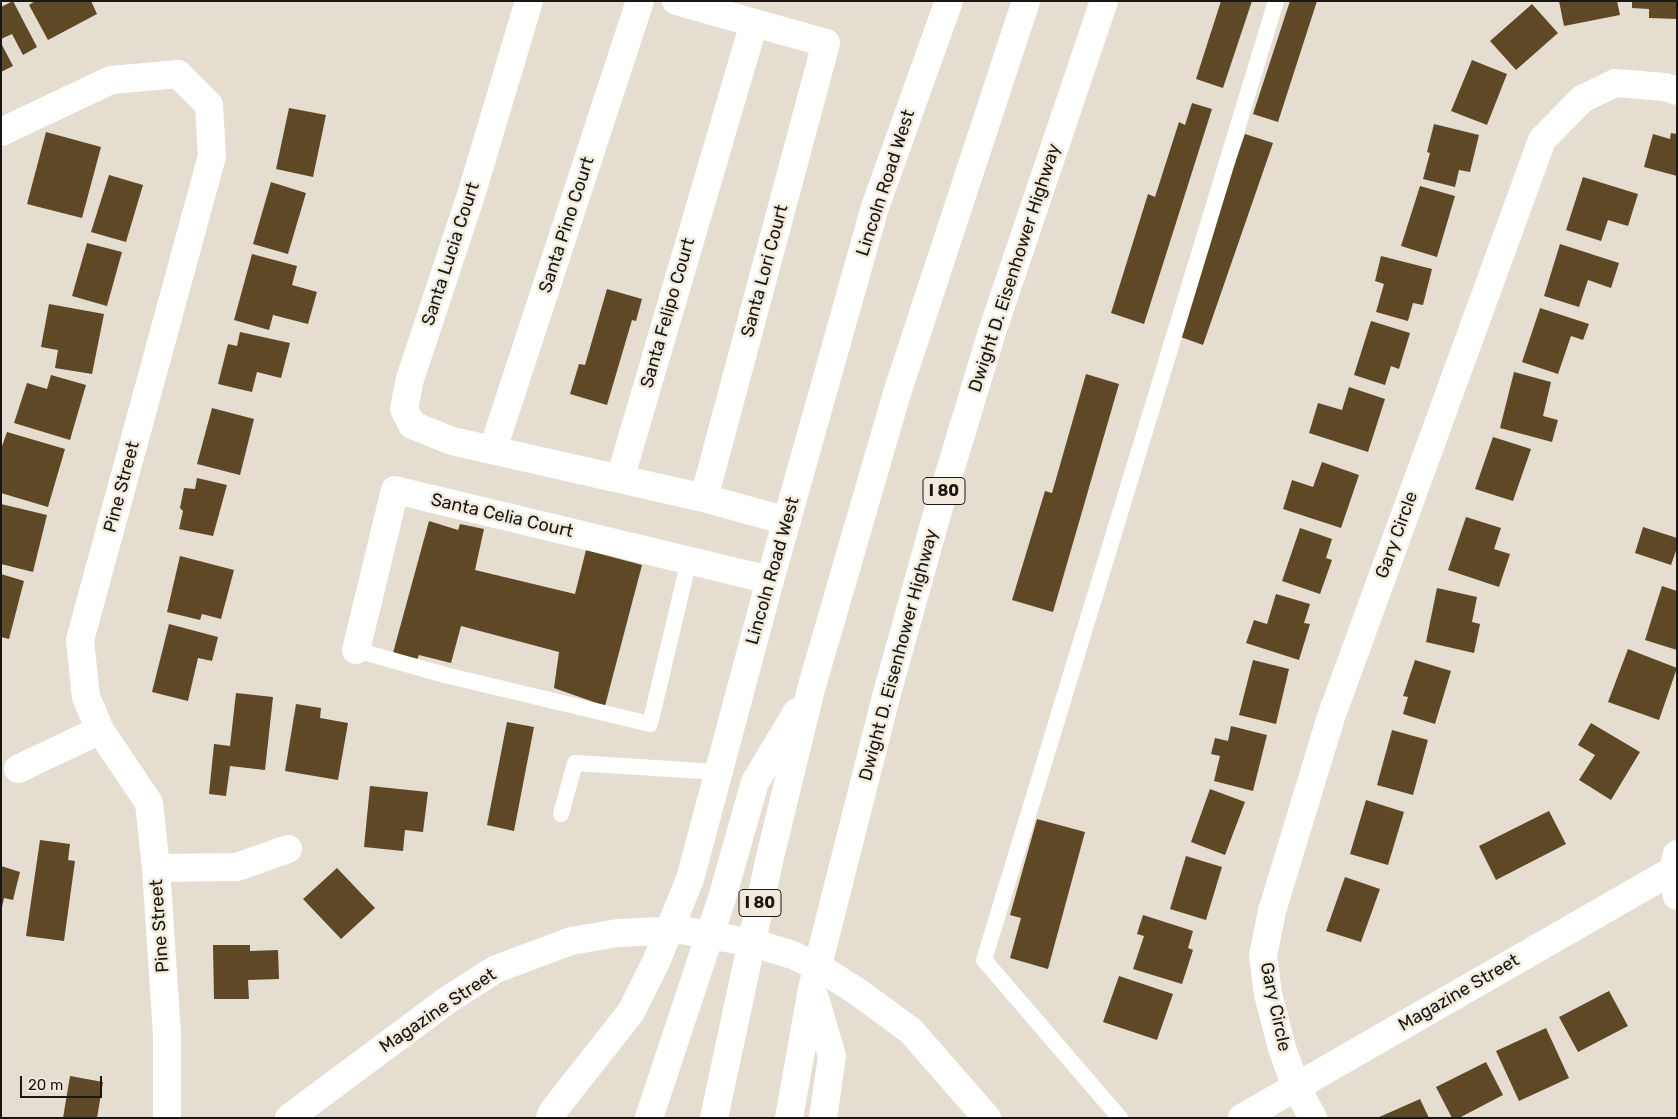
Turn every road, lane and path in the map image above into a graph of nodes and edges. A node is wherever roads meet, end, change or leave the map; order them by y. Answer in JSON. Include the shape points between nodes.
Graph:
{"nodes":[{"id":1,"x":529,"y":1,"type":"edge"},
{"id":2,"x":640,"y":1,"type":"edge"},
{"id":3,"x":676,"y":1,"type":"edge"},
{"id":4,"x":949,"y":1,"type":"edge"},
{"id":5,"x":1026,"y":1,"type":"edge"},
{"id":6,"x":1104,"y":1,"type":"edge"},
{"id":7,"x":1276,"y":1,"type":"edge"},
{"id":8,"x":754,"y":23,"type":"junction"},
{"id":9,"x":1677,"y":91,"type":"edge"},
{"id":10,"x":1,"y":132,"type":"edge"},
{"id":11,"x":493,"y":449,"type":"junction"},
{"id":12,"x":620,"y":479,"type":"junction"},
{"id":13,"x":704,"y":498,"type":"junction"},
{"id":14,"x":787,"y":521,"type":"junction"},
{"id":15,"x":689,"y":560,"type":"junction"},
{"id":16,"x":770,"y":580,"type":"junction"},
{"id":17,"x":356,"y":650,"type":"joint"},
{"id":18,"x":811,"y":689,"type":"junction"},
{"id":19,"x":100,"y":730,"type":"junction"},
{"id":20,"x":18,"y":769,"type":"dead end"},
{"id":21,"x":718,"y":772,"type":"junction"},
{"id":22,"x":561,"y":814,"type":"dead end"},
{"id":23,"x":288,"y":849,"type":"dead end"},
{"id":24,"x":156,"y":868,"type":"junction"},
{"id":25,"x":1676,"y":872,"type":"edge"},
{"id":26,"x":812,"y":990,"type":"junction"},
{"id":27,"x":1296,"y":1087,"type":"junction"},
{"id":28,"x":167,"y":1118,"type":"edge"},
{"id":29,"x":289,"y":1118,"type":"edge"},
{"id":30,"x":550,"y":1118,"type":"edge"},
{"id":31,"x":649,"y":1118,"type":"edge"},
{"id":32,"x":714,"y":1118,"type":"edge"},
{"id":33,"x":789,"y":1118,"type":"edge"},
{"id":34,"x":823,"y":1118,"type":"edge"},
{"id":35,"x":987,"y":1118,"type":"edge"},
{"id":36,"x":1120,"y":1118,"type":"edge"},
{"id":37,"x":1242,"y":1118,"type":"edge"},
{"id":38,"x":1313,"y":1118,"type":"edge"}],
"edges":[{"from":1,"to":11,"type":"main road","name":"Santa Lucia Court","via":[[472,192],[410,379],[404,409],[412,425],[452,441]]},
{"from":2,"to":11,"type":"main road","name":"Santa Pino Court"},
{"from":3,"to":8,"type":"main road"},
{"from":4,"to":14,"type":"main road","name":"Lincoln Road West","via":[[875,207]]},
{"from":5,"to":18,"type":"main road","number":"I 80","via":[[896,393]]},
{"from":6,"to":26,"type":"main road","name":"Dwight D. Eisenhower Highway","number":"I 80","via":[[992,335],[937,514],[887,693]]},
{"from":7,"to":36,"type":"lane","via":[[984,960]]},
{"from":8,"to":12,"type":"main road","name":"Santa Felipo Court"},
{"from":8,"to":13,"type":"main road","name":"Santa Lori Court","via":[[826,43]]},
{"from":9,"to":27,"type":"main road","name":"Gary Circle","via":[[1616,82],[1582,99],[1542,140],[1330,717],[1272,911],[1263,956],[1282,1048]]},
{"from":10,"to":19,"type":"main road","name":"Pine Street","via":[[111,80],[178,74],[209,105],[212,156],[80,640],[86,697]]},
{"from":11,"to":12,"type":"main road"},
{"from":12,"to":13,"type":"main road"},
{"from":13,"to":14,"type":"main road"},
{"from":14,"to":16,"type":"main road","name":"Lincoln Road West"},
{"from":15,"to":16,"type":"main road","name":"Santa Celia Court"},
{"from":15,"to":17,"type":"main road","name":"Santa Celia Court","via":[[395,490]]},
{"from":15,"to":17,"type":"lane","via":[[650,724]]},
{"from":16,"to":21,"type":"main road","name":"Lincoln Road West"},
{"from":18,"to":31,"type":"main road","via":[[755,782],[722,898]]},
{"from":18,"to":32,"type":"main road","number":"I 80","via":[[766,876]]},
{"from":19,"to":20,"type":"main road"},
{"from":19,"to":24,"type":"main road","name":"Pine Street","via":[[149,804]]},
{"from":21,"to":22,"type":"lane","via":[[575,763]]},
{"from":21,"to":30,"type":"main road","name":"Lincoln Road West","via":[[690,879],[656,962],[631,1012]]},
{"from":23,"to":24,"type":"main road","name":"Pine Street","via":[[237,867]]},
{"from":24,"to":28,"type":"main road","name":"Pine Street","via":[[167,1035]]},
{"from":25,"to":27,"type":"main road","name":"Magazine Street"},
{"from":26,"to":33,"type":"main road","name":"Dwight D. Eisenhower Highway","number":"I 80"},
{"from":26,"to":34,"type":"main road","via":[[832,1056]]},
{"from":27,"to":37,"type":"main road","name":"Magazine Street"},
{"from":27,"to":38,"type":"main road","name":"Gary Circle"},
{"from":29,"to":35,"type":"main road","name":"Magazine Street","via":[[449,999],[496,969],[571,942],[618,933],[682,930],[753,943],[793,955],[825,971],[911,1032]]}]}
